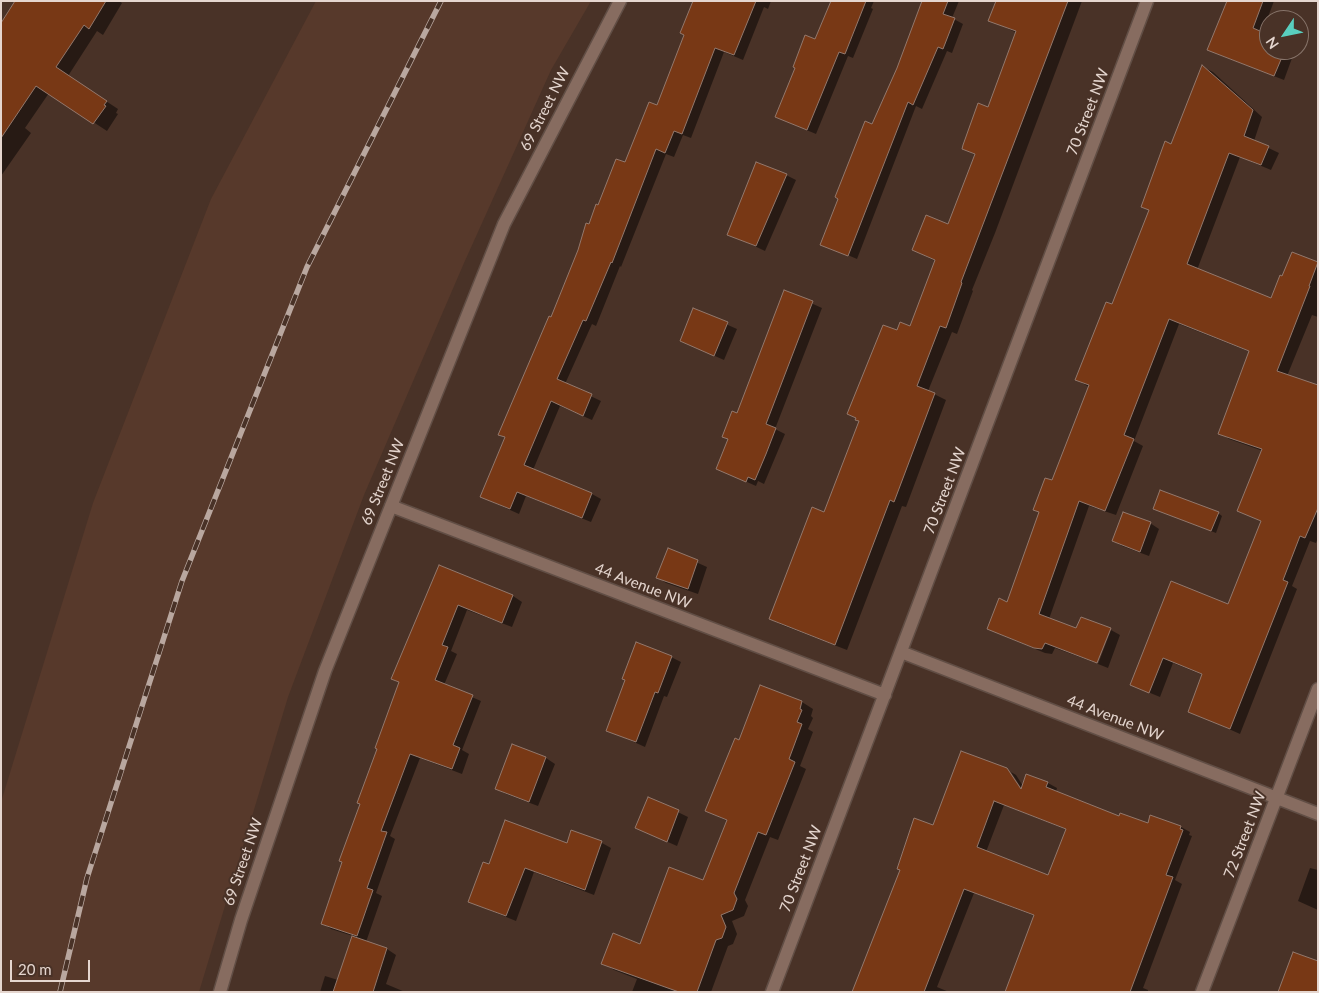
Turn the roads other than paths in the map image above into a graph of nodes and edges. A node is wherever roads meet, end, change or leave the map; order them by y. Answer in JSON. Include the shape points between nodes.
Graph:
{"nodes":[{"id":1,"x":620,"y":1,"type":"edge"},
{"id":2,"x":1147,"y":1,"type":"edge"},
{"id":3,"x":391,"y":506,"type":"junction"},
{"id":4,"x":901,"y":652,"type":"junction"},
{"id":5,"x":1318,"y":689,"type":"edge"},
{"id":6,"x":885,"y":695,"type":"junction"},
{"id":7,"x":1276,"y":799,"type":"junction"},
{"id":8,"x":1318,"y":814,"type":"edge"},
{"id":9,"x":220,"y":992,"type":"edge"},
{"id":10,"x":772,"y":992,"type":"edge"},
{"id":11,"x":1202,"y":992,"type":"edge"}],
"edges":[{"from":1,"to":3,"type":"street","name":"69 Street NW","via":[[504,224]]},
{"from":2,"to":4,"type":"street","name":"70 Street NW"},
{"from":3,"to":6,"type":"street","name":"44 Avenue NW"},
{"from":3,"to":9,"type":"street","name":"69 Street NW","via":[[325,671]]},
{"from":4,"to":6,"type":"street","name":"70 Street NW"},
{"from":4,"to":7,"type":"street","name":"44 Avenue NW"},
{"from":5,"to":7,"type":"street","name":"72 Street NW"},
{"from":6,"to":10,"type":"street","name":"70 Street NW"},
{"from":7,"to":8,"type":"street","name":"44 Avenue NW"},
{"from":7,"to":11,"type":"street","name":"72 Street NW"}]}
